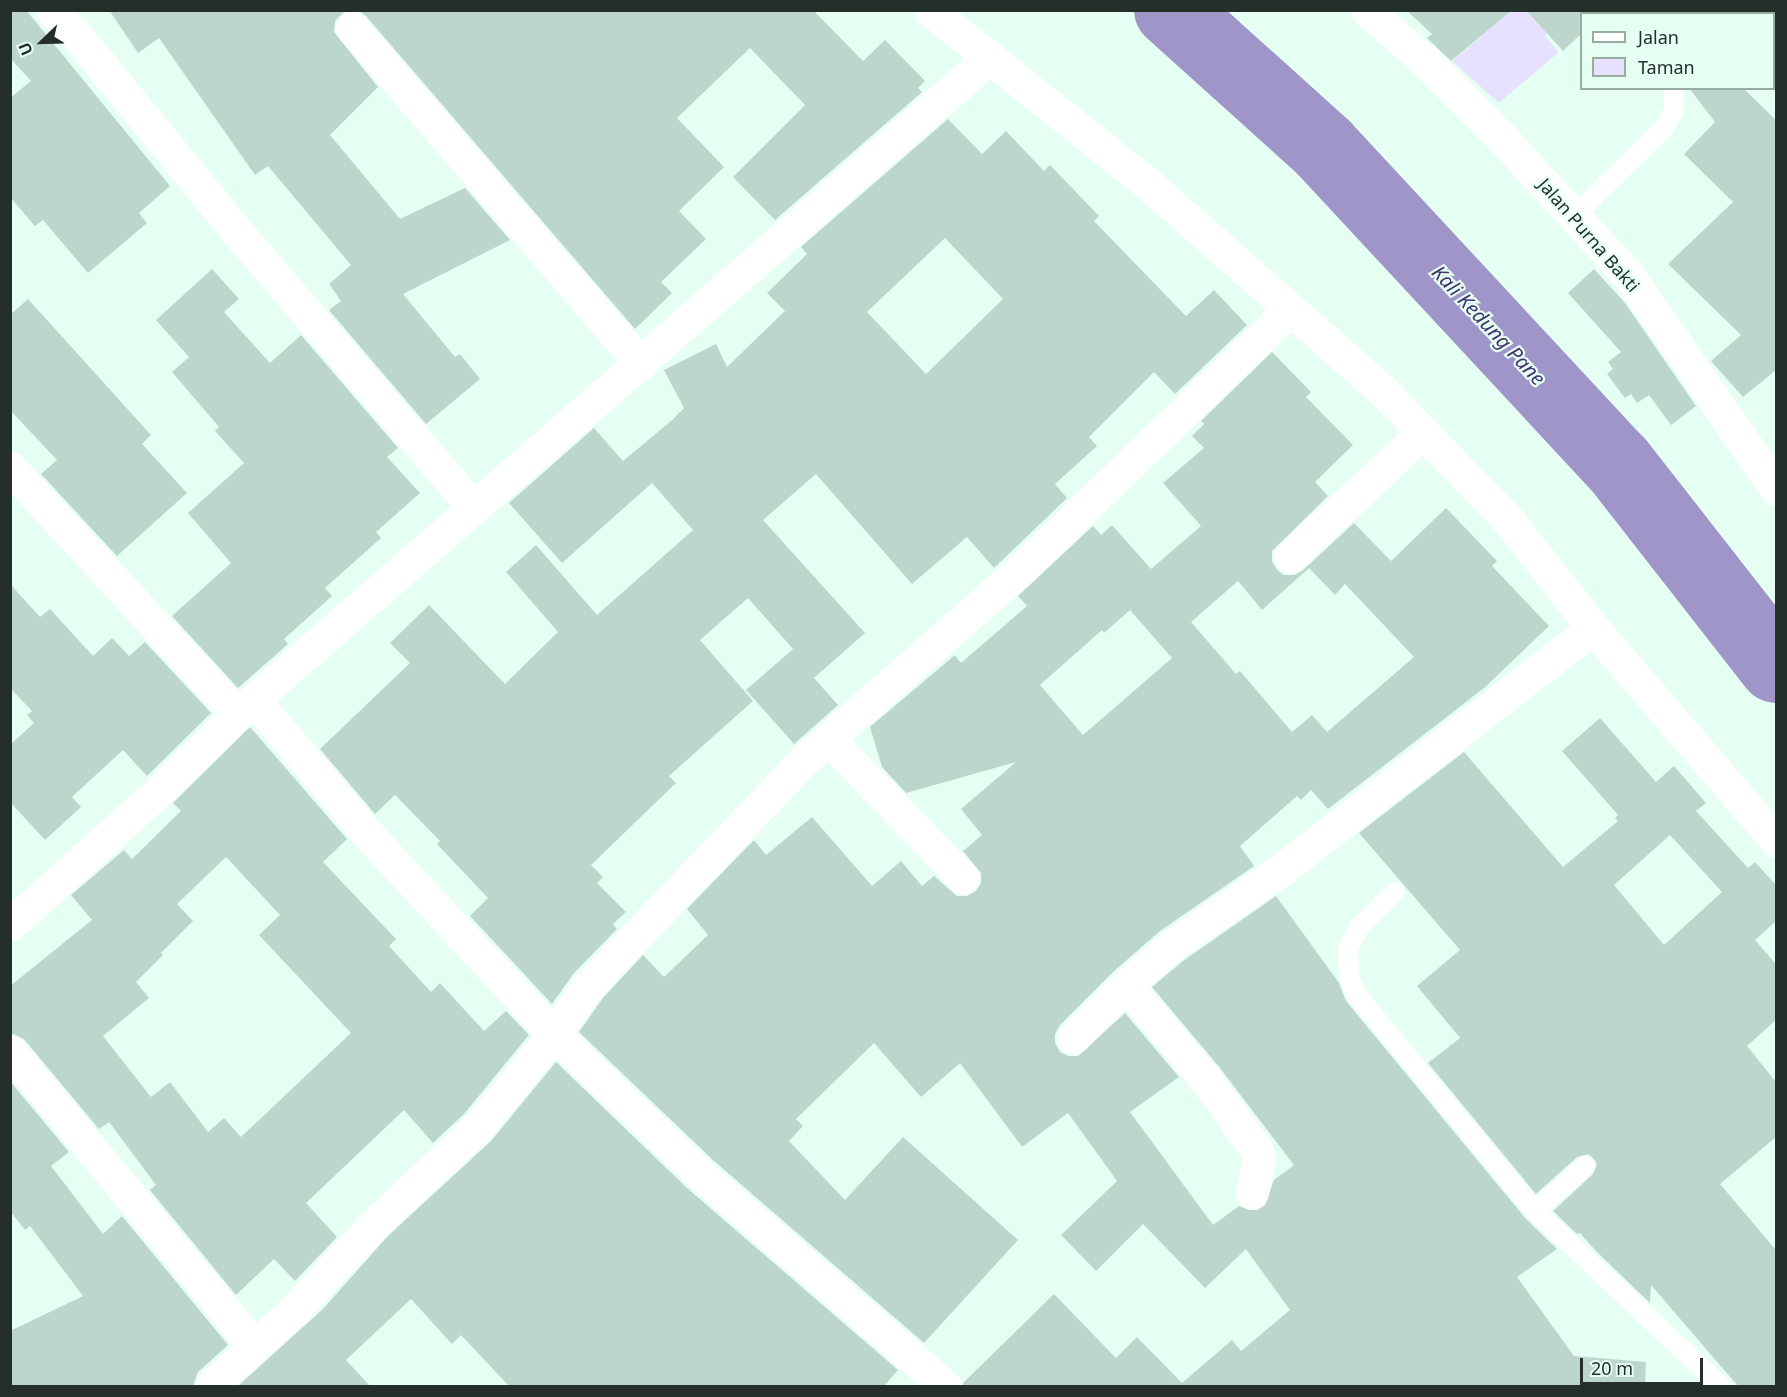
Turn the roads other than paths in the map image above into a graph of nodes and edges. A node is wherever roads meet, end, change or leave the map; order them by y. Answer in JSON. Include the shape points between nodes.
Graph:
{"nodes":[{"id":1,"x":52,"y":10,"type":"edge"},
{"id":2,"x":930,"y":10,"type":"edge"},
{"id":3,"x":1373,"y":12,"type":"edge"},
{"id":4,"x":352,"y":28,"type":"dead end"},
{"id":5,"x":990,"y":58,"type":"junction"},
{"id":6,"x":1672,"y":90,"type":"edge"},
{"id":7,"x":1575,"y":216,"type":"junction"},
{"id":8,"x":1290,"y":309,"type":"junction"},
{"id":9,"x":641,"y":364,"type":"junction"},
{"id":10,"x":1423,"y":432,"type":"junction"},
{"id":11,"x":10,"y":468,"type":"edge"},
{"id":12,"x":1774,"y":479,"type":"edge"},
{"id":13,"x":474,"y":508,"type":"junction"},
{"id":14,"x":1290,"y":557,"type":"dead end"},
{"id":15,"x":1593,"y":628,"type":"junction"},
{"id":16,"x":246,"y":707,"type":"junction"},
{"id":17,"x":829,"y":740,"type":"junction"},
{"id":18,"x":1776,"y":841,"type":"edge"},
{"id":19,"x":963,"y":878,"type":"dead end"},
{"id":20,"x":1395,"y":892,"type":"dead end"},
{"id":21,"x":10,"y":925,"type":"edge"},
{"id":22,"x":1126,"y":985,"type":"junction"},
{"id":23,"x":554,"y":1034,"type":"junction"},
{"id":24,"x":1073,"y":1038,"type":"dead end"},
{"id":25,"x":10,"y":1051,"type":"edge"},
{"id":26,"x":1585,"y":1166,"type":"dead end"},
{"id":27,"x":1252,"y":1192,"type":"dead end"},
{"id":28,"x":1535,"y":1211,"type":"junction"},
{"id":29,"x":254,"y":1346,"type":"junction"},
{"id":30,"x":211,"y":1386,"type":"edge"},
{"id":31,"x":945,"y":1386,"type":"edge"},
{"id":32,"x":1721,"y":1386,"type":"edge"}],
"edges":[{"from":1,"to":13,"type":"street"},
{"from":2,"to":5,"type":"street"},
{"from":3,"to":7,"type":"street","name":"Jalan Purna Bakti","via":[[1476,111]]},
{"from":4,"to":9,"type":"street"},
{"from":5,"to":8,"type":"street","via":[[1147,183]]},
{"from":5,"to":9,"type":"street"},
{"from":6,"to":7,"type":"lane","via":[[1674,110],[1664,128]]},
{"from":7,"to":12,"type":"street","name":"Jalan Purna Bakti","via":[[1628,275]]},
{"from":8,"to":10,"type":"street"},
{"from":8,"to":17,"type":"street","via":[[1021,569]]},
{"from":9,"to":13,"type":"street"},
{"from":10,"to":14,"type":"street"},
{"from":10,"to":15,"type":"street","via":[[1509,521]]},
{"from":11,"to":16,"type":"street"},
{"from":13,"to":16,"type":"street"},
{"from":15,"to":18,"type":"street"},
{"from":15,"to":22,"type":"street","via":[[1282,869],[1171,946]]},
{"from":16,"to":21,"type":"street"},
{"from":16,"to":23,"type":"street"},
{"from":17,"to":19,"type":"street"},
{"from":17,"to":23,"type":"street","via":[[805,759],[588,987]]},
{"from":20,"to":28,"type":"lane","via":[[1359,927],[1348,949],[1349,975],[1355,993]]},
{"from":22,"to":24,"type":"street"},
{"from":22,"to":27,"type":"street","via":[[1206,1080],[1256,1149],[1259,1159]]},
{"from":23,"to":29,"type":"street","via":[[478,1127],[375,1223],[294,1311]]},
{"from":23,"to":31,"type":"street","via":[[700,1174]]},
{"from":25,"to":29,"type":"street"},
{"from":26,"to":28,"type":"lane"},
{"from":28,"to":32,"type":"lane"},
{"from":29,"to":30,"type":"street"}]}
